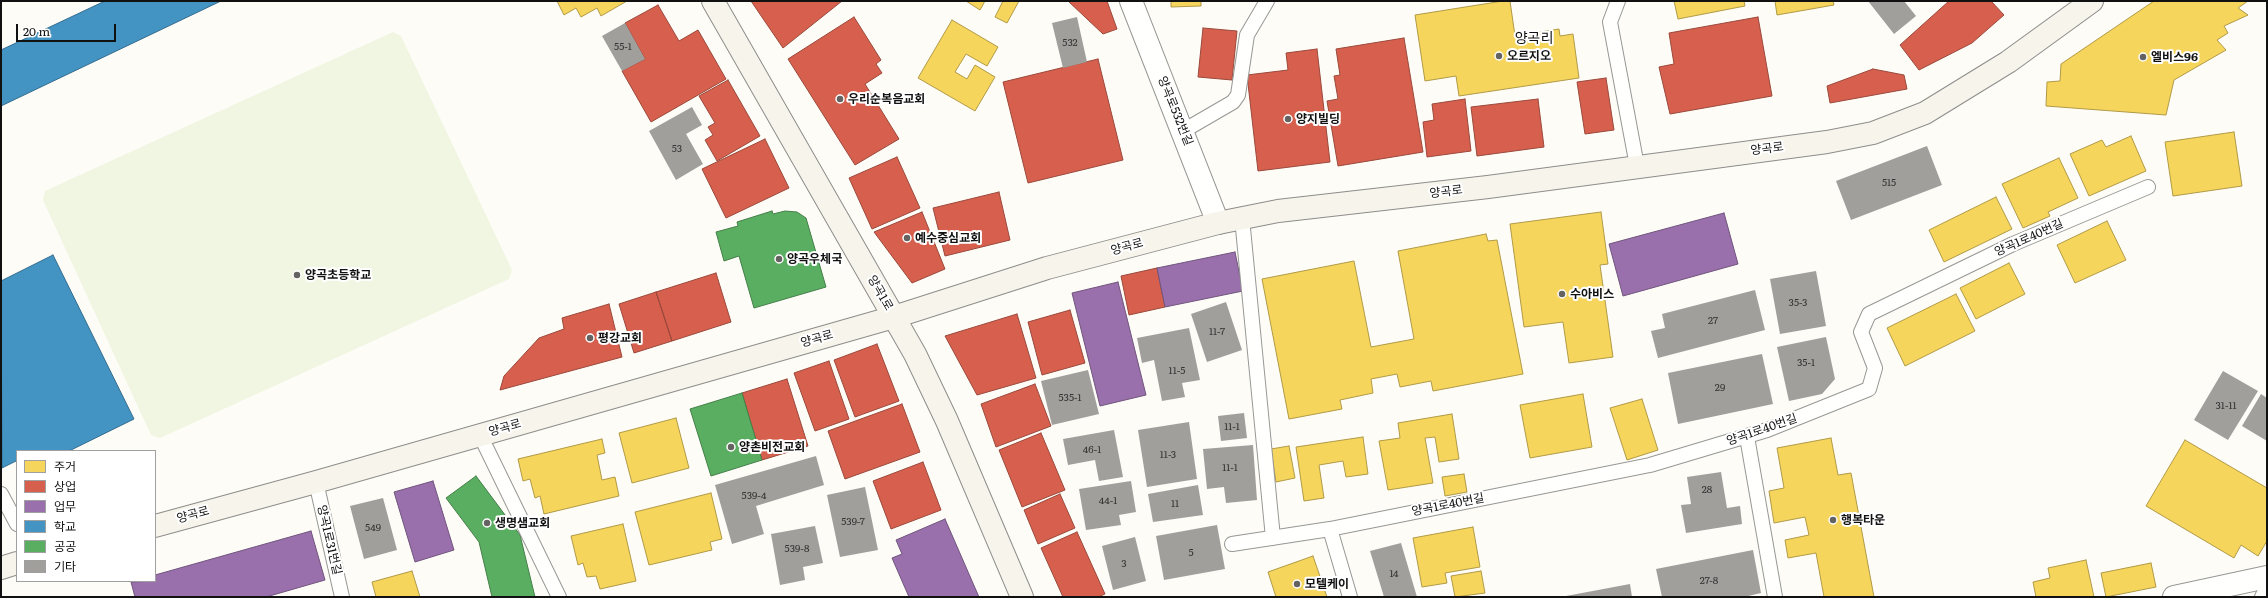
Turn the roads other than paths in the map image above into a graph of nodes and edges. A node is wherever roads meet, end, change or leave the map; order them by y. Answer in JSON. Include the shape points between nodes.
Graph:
{"nodes":[{"id":1,"x":713,"y":1,"type":"edge"},
{"id":2,"x":1131,"y":1,"type":"edge"},
{"id":3,"x":1267,"y":1,"type":"edge"},
{"id":4,"x":1618,"y":1,"type":"edge"},
{"id":5,"x":2092,"y":1,"type":"edge"},
{"id":6,"x":1183,"y":131,"type":"junction"},
{"id":7,"x":1637,"y":166,"type":"junction"},
{"id":8,"x":2148,"y":187,"type":"dead end"},
{"id":9,"x":1242,"y":218,"type":"junction"},
{"id":10,"x":1218,"y":222,"type":"junction"},
{"id":11,"x":894,"y":317,"type":"junction"},
{"id":12,"x":480,"y":435,"type":"junction"},
{"id":13,"x":1747,"y":437,"type":"junction"},
{"id":14,"x":316,"y":482,"type":"junction"},
{"id":15,"x":1,"y":494,"type":"edge"},
{"id":16,"x":16,"y":522,"type":"edge"},
{"id":17,"x":156,"y":526,"type":"edge"},
{"id":18,"x":1330,"y":529,"type":"junction"},
{"id":19,"x":1273,"y":538,"type":"junction"},
{"id":20,"x":1232,"y":544,"type":"dead end"},
{"id":21,"x":16,"y":563,"type":"edge"},
{"id":22,"x":1,"y":568,"type":"edge"},
{"id":23,"x":2267,"y":577,"type":"edge"},
{"id":24,"x":2267,"y":588,"type":"edge"},
{"id":25,"x":342,"y":597,"type":"edge"},
{"id":26,"x":559,"y":597,"type":"edge"},
{"id":27,"x":1022,"y":597,"type":"edge"},
{"id":28,"x":1350,"y":597,"type":"edge"},
{"id":29,"x":1775,"y":597,"type":"edge"},
{"id":30,"x":2174,"y":597,"type":"edge"},
{"id":31,"x":2262,"y":597,"type":"edge"}],
"edges":[{"from":1,"to":11,"type":"street","name":"양곡1로"},
{"from":2,"to":6,"type":"street","name":"양곡로532번길"},
{"from":3,"to":6,"type":"lane","via":[[1247,35],[1238,95],[1233,102]]},
{"from":4,"to":7,"type":"lane","via":[[1610,22]]},
{"from":5,"to":7,"type":"street","name":"양곡로","via":[[2008,62],[1925,112],[1873,134]]},
{"from":6,"to":10,"type":"street","name":"양곡로532번길"},
{"from":7,"to":9,"type":"street","name":"양곡로"},
{"from":8,"to":13,"type":"lane","name":"양곡1로40번길","via":[[2013,244],[1869,314],[1861,332],[1875,368],[1869,389]]},
{"from":9,"to":10,"type":"street","name":"양곡로"},
{"from":9,"to":19,"type":"lane"},
{"from":10,"to":11,"type":"street","name":"양곡로","via":[[1048,268]]},
{"from":11,"to":12,"type":"street","name":"양곡로"},
{"from":11,"to":27,"type":"street","name":"양곡1로","via":[[916,354],[947,421]]},
{"from":12,"to":14,"type":"street","name":"양곡로"},
{"from":12,"to":26,"type":"lane"},
{"from":13,"to":18,"type":"lane","name":"양곡1로40번길","via":[[1650,465]]},
{"from":13,"to":29,"type":"lane"},
{"from":14,"to":17,"type":"street","name":"양곡로"},
{"from":14,"to":25,"type":"lane","name":"양곡1로31번길"},
{"from":15,"to":16,"type":"lane"},
{"from":18,"to":19,"type":"lane","name":"양곡1로40번길"},
{"from":18,"to":28,"type":"lane"},
{"from":19,"to":20,"type":"lane","name":"양곡1로40번길"},
{"from":21,"to":22,"type":"street"},
{"from":23,"to":30,"type":"street"},
{"from":24,"to":31,"type":"lane"}]}
